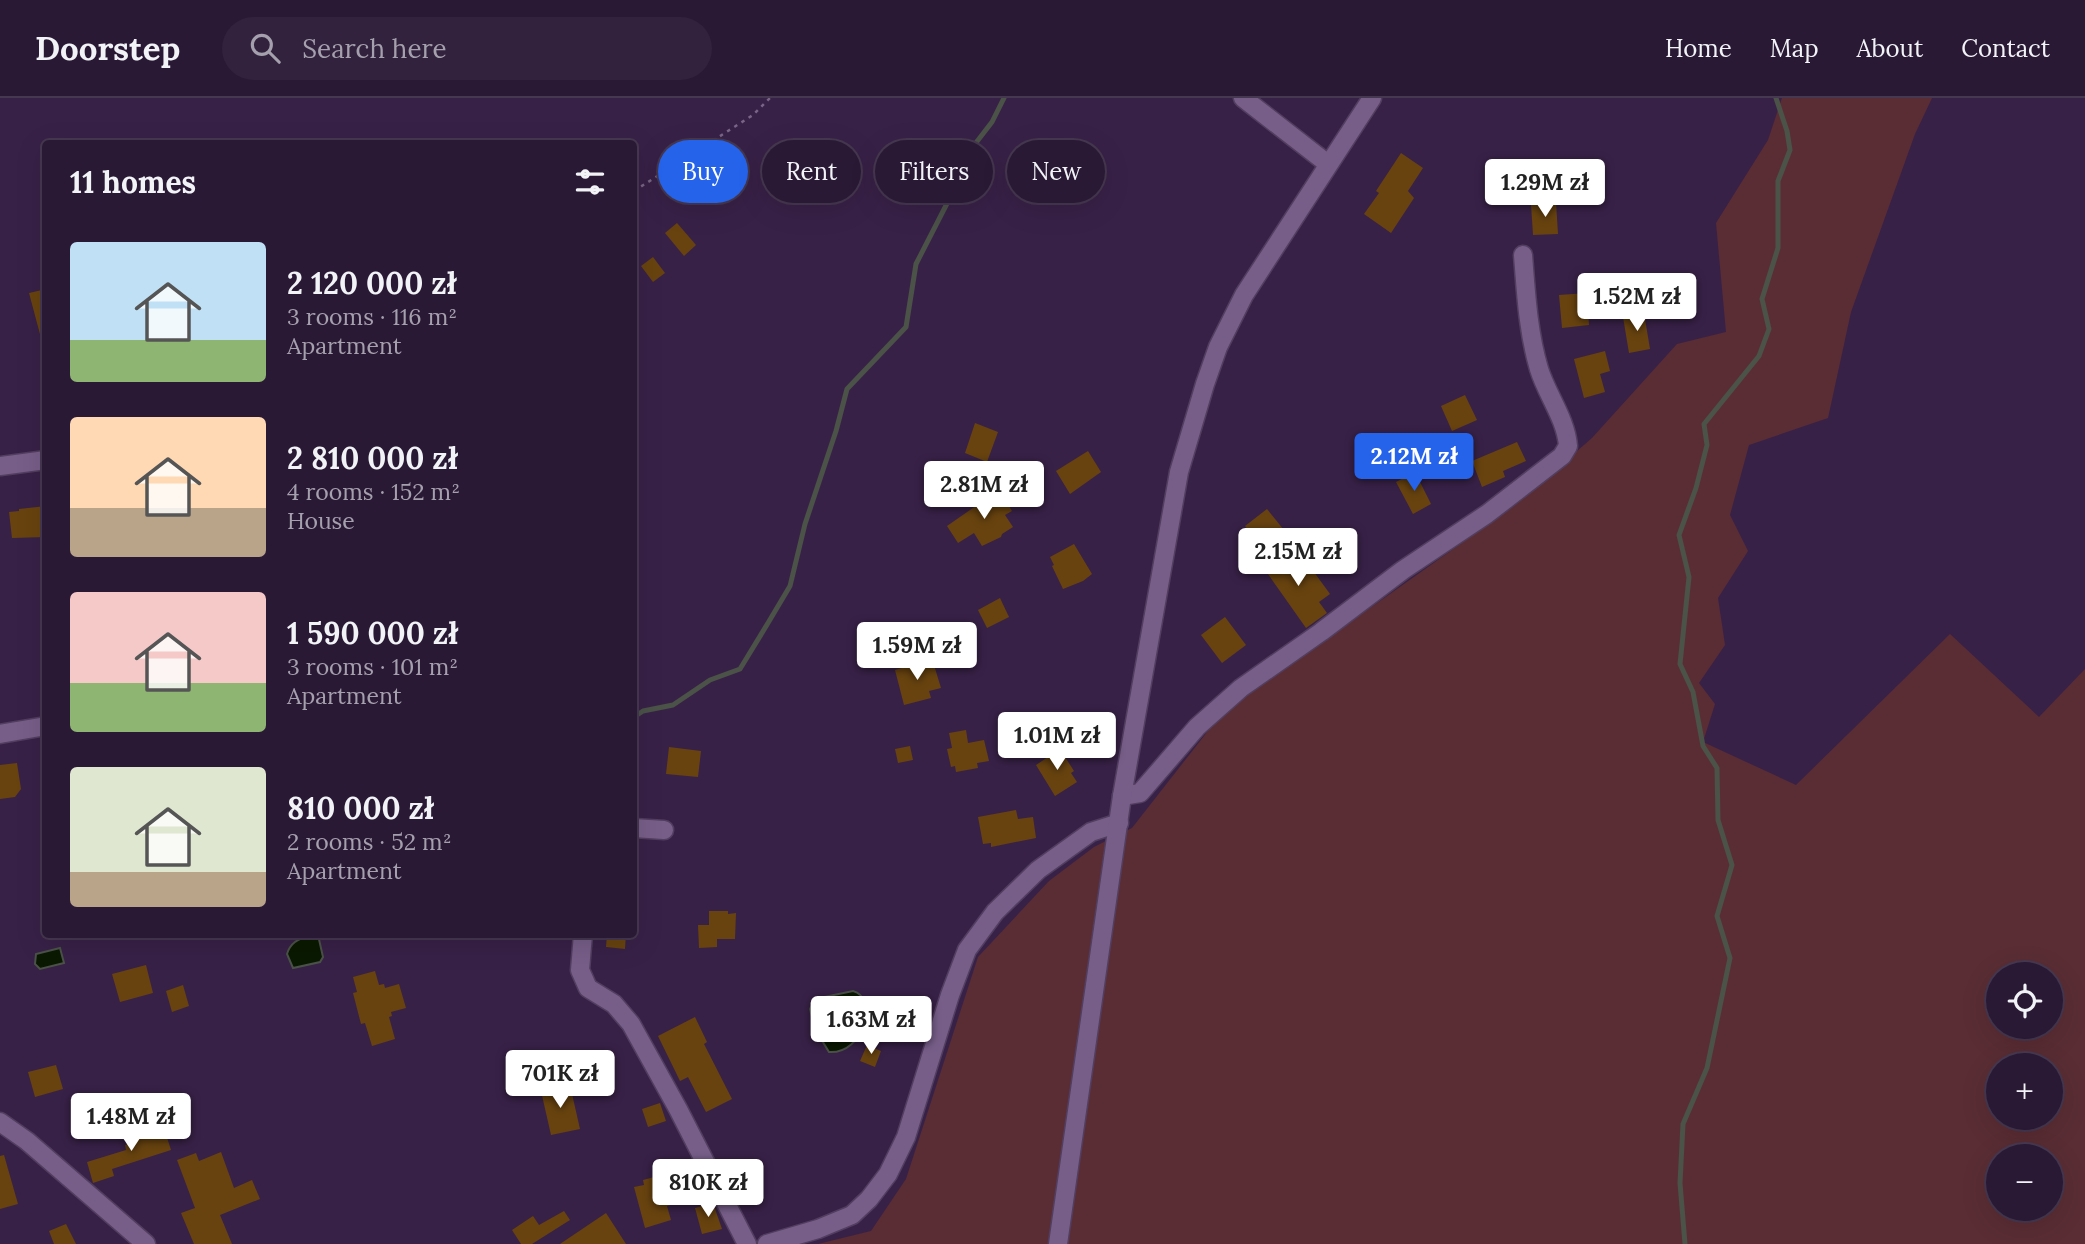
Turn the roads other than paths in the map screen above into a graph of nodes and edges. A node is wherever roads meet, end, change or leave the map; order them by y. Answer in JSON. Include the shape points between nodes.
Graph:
{"nodes":[{"id":1,"x":1243,"y":98,"type":"edge"},
{"id":2,"x":1372,"y":98,"type":"edge"},
{"id":3,"x":1328,"y":164,"type":"junction"},
{"id":4,"x":1522,"y":254,"type":"dead end"},
{"id":5,"x":42,"y":461,"type":"edge"},
{"id":6,"x":0,"y":466,"type":"edge"},
{"id":7,"x":42,"y":727,"type":"edge"},
{"id":8,"x":0,"y":734,"type":"edge"},
{"id":9,"x":1122,"y":796,"type":"junction"},
{"id":10,"x":1118,"y":823,"type":"junction"},
{"id":11,"x":637,"y":828,"type":"edge"},
{"id":12,"x":664,"y":830,"type":"dead end"},
{"id":13,"x":583,"y":938,"type":"edge"},
{"id":14,"x":0,"y":1122,"type":"edge"},
{"id":15,"x":146,"y":1244,"type":"edge"},
{"id":16,"x":747,"y":1244,"type":"edge"},
{"id":17,"x":767,"y":1244,"type":"edge"},
{"id":18,"x":1058,"y":1244,"type":"edge"}],
"edges":[{"from":1,"to":3,"type":"street"},
{"from":2,"to":3,"type":"street"},
{"from":3,"to":9,"type":"street","via":[[1244,295],[1205,384],[1179,472]]},
{"from":4,"to":9,"type":"street","via":[[1539,369],[1567,433],[1568,446],[1562,456],[1241,688],[1197,727],[1140,793]]},
{"from":5,"to":6,"type":"street"},
{"from":7,"to":8,"type":"street"},
{"from":9,"to":10,"type":"street"},
{"from":10,"to":17,"type":"street","via":[[1091,832],[1038,870],[995,912],[967,950],[906,1137],[888,1174],[869,1199],[852,1215]]},
{"from":10,"to":18,"type":"street"},
{"from":11,"to":12,"type":"street"},
{"from":13,"to":16,"type":"street","via":[[580,970],[587,988],[614,1004],[631,1024]]},
{"from":14,"to":15,"type":"street"}]}
